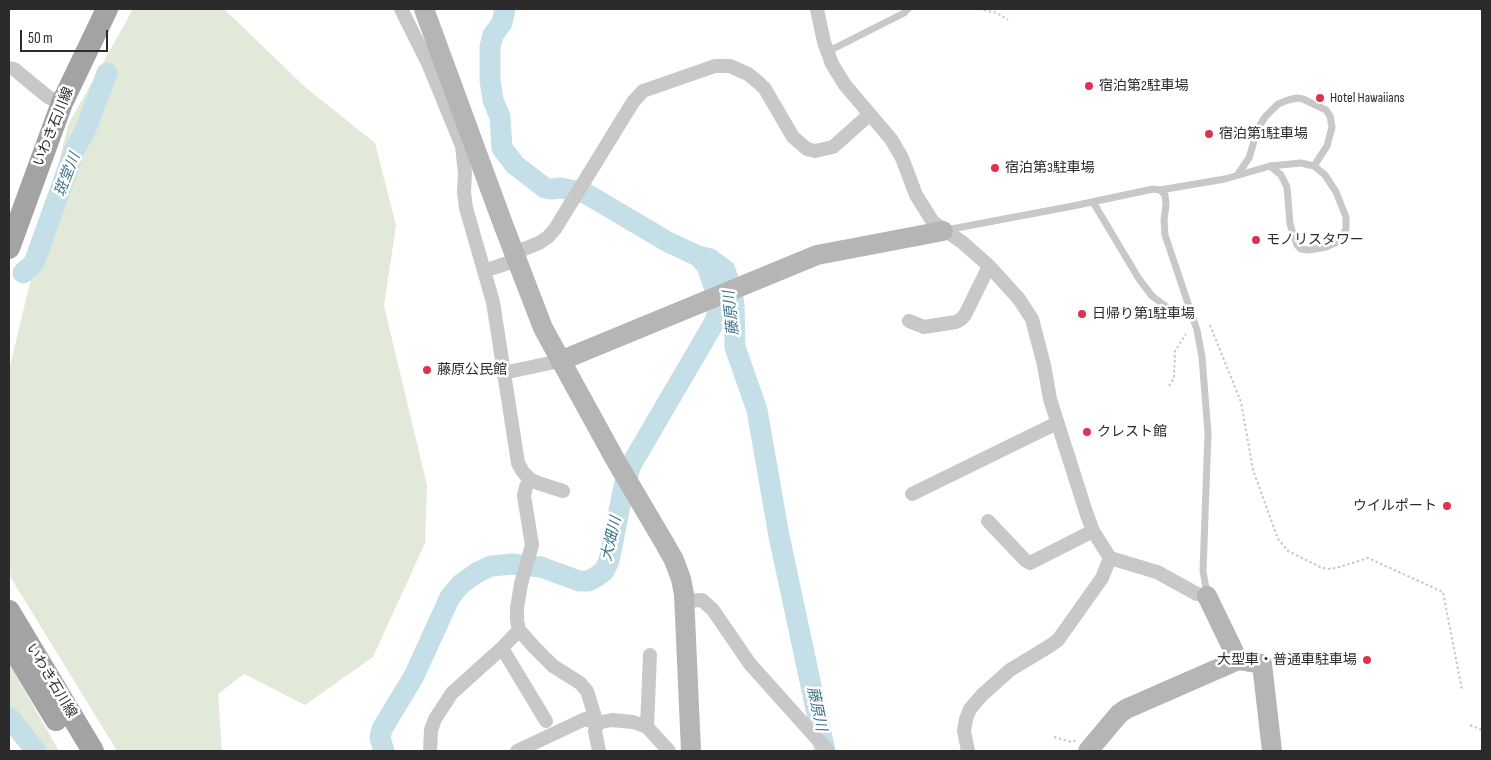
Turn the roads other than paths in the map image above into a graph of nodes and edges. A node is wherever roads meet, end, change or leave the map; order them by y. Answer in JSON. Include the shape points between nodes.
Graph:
{"nodes":[{"id":1,"x":90,"y":9,"type":"edge"},
{"id":2,"x":107,"y":9,"type":"edge"},
{"id":3,"x":401,"y":9,"type":"edge"},
{"id":4,"x":424,"y":9,"type":"edge"},
{"id":5,"x":817,"y":9,"type":"edge"},
{"id":6,"x":908,"y":9,"type":"edge"},
{"id":7,"x":827,"y":52,"type":"junction"},
{"id":8,"x":9,"y":68,"type":"edge"},
{"id":9,"x":55,"y":100,"type":"junction"},
{"id":10,"x":869,"y":115,"type":"junction"},
{"id":11,"x":1270,"y":166,"type":"junction"},
{"id":12,"x":1314,"y":166,"type":"junction"},
{"id":13,"x":1238,"y":174,"type":"junction"},
{"id":14,"x":1160,"y":190,"type":"junction"},
{"id":15,"x":1093,"y":202,"type":"junction"},
{"id":16,"x":9,"y":204,"type":"edge"},
{"id":17,"x":944,"y":231,"type":"junction"},
{"id":18,"x":9,"y":248,"type":"edge"},
{"id":19,"x":515,"y":257,"type":"junction"},
{"id":20,"x":989,"y":266,"type":"junction"},
{"id":21,"x":484,"y":271,"type":"junction"},
{"id":22,"x":1193,"y":319,"type":"junction"},
{"id":23,"x":909,"y":322,"type":"dead end"},
{"id":24,"x":560,"y":362,"type":"junction"},
{"id":25,"x":503,"y":372,"type":"junction"},
{"id":26,"x":1057,"y":422,"type":"junction"},
{"id":27,"x":530,"y":479,"type":"junction"},
{"id":28,"x":563,"y":491,"type":"dead end"},
{"id":29,"x":912,"y":494,"type":"dead end"},
{"id":30,"x":988,"y":521,"type":"dead end"},
{"id":31,"x":1093,"y":531,"type":"junction"},
{"id":32,"x":1110,"y":558,"type":"junction"},
{"id":33,"x":1208,"y":596,"type":"junction"},
{"id":34,"x":684,"y":601,"type":"junction"},
{"id":35,"x":9,"y":611,"type":"edge"},
{"id":36,"x":519,"y":630,"type":"junction"},
{"id":37,"x":9,"y":642,"type":"edge"},
{"id":38,"x":502,"y":648,"type":"junction"},
{"id":39,"x":650,"y":655,"type":"dead end"},
{"id":40,"x":1238,"y":660,"type":"junction"},
{"id":41,"x":546,"y":721,"type":"dead end"},
{"id":42,"x":597,"y":723,"type":"junction"},
{"id":43,"x":647,"y":727,"type":"junction"},
{"id":44,"x":1084,"y":745,"type":"edge"},
{"id":45,"x":75,"y":751,"type":"edge"},
{"id":46,"x":93,"y":751,"type":"edge"},
{"id":47,"x":430,"y":751,"type":"edge"},
{"id":48,"x":517,"y":751,"type":"edge"},
{"id":49,"x":599,"y":751,"type":"edge"},
{"id":50,"x":669,"y":751,"type":"edge"},
{"id":51,"x":693,"y":751,"type":"edge"},
{"id":52,"x":828,"y":751,"type":"edge"},
{"id":53,"x":968,"y":751,"type":"edge"},
{"id":54,"x":1272,"y":751,"type":"edge"}],
"edges":[{"from":1,"to":9,"type":"main road","name":"いわき石川線"},
{"from":2,"to":9,"type":"main road","name":"いわき石川線"},
{"from":3,"to":21,"type":"street","via":[[428,63],[462,146],[466,208]]},
{"from":4,"to":19,"type":"street"},
{"from":5,"to":7,"type":"street"},
{"from":6,"to":7,"type":"lane"},
{"from":7,"to":10,"type":"street","via":[[845,85]]},
{"from":8,"to":9,"type":"street"},
{"from":9,"to":16,"type":"main road","name":"いわき石川線"},
{"from":9,"to":18,"type":"main road","name":"いわき石川線"},
{"from":10,"to":17,"type":"street","via":[[892,139],[923,208]]},
{"from":10,"to":19,"type":"street","via":[[833,147],[816,151],[793,137],[759,83],[730,66],[715,66],[643,91],[548,237]]},
{"from":11,"to":12,"type":"lane","via":[[1302,163]]},
{"from":11,"to":12,"type":"lane","via":[[1287,187],[1290,224],[1297,245],[1309,250],[1331,245],[1342,237],[1346,229],[1346,217],[1336,192],[1325,175]]},
{"from":11,"to":13,"type":"lane"},
{"from":12,"to":13,"type":"lane","via":[[1328,146],[1332,127],[1330,116],[1326,110],[1297,98],[1278,104],[1265,117],[1258,128],[1249,158]]},
{"from":13,"to":14,"type":"lane"},
{"from":14,"to":15,"type":"lane"},
{"from":14,"to":22,"type":"lane","via":[[1166,205],[1166,235]]},
{"from":15,"to":17,"type":"lane"},
{"from":15,"to":22,"type":"lane","via":[[1152,296],[1168,308]]},
{"from":17,"to":20,"type":"street"},
{"from":17,"to":24,"type":"street","via":[[817,255]]},
{"from":19,"to":21,"type":"street"},
{"from":19,"to":24,"type":"street"},
{"from":20,"to":23,"type":"street","via":[[961,319],[924,327]]},
{"from":20,"to":26,"type":"street","via":[[1019,299],[1032,320]]},
{"from":21,"to":25,"type":"street","via":[[493,302]]},
{"from":22,"to":33,"type":"lane","via":[[1200,341],[1208,432],[1203,571]]},
{"from":24,"to":25,"type":"street"},
{"from":24,"to":34,"type":"street","via":[[674,560]]},
{"from":25,"to":27,"type":"street","via":[[518,464]]},
{"from":26,"to":29,"type":"street"},
{"from":26,"to":31,"type":"street"},
{"from":27,"to":28,"type":"street"},
{"from":27,"to":36,"type":"street","via":[[524,496],[532,545],[517,608]]},
{"from":30,"to":31,"type":"street","via":[[1030,563]]},
{"from":31,"to":32,"type":"street"},
{"from":32,"to":33,"type":"street","via":[[1157,572],[1197,594]]},
{"from":32,"to":53,"type":"street","via":[[1102,578],[1058,640],[1010,670],[970,709],[964,731]]},
{"from":33,"to":40,"type":"street"},
{"from":34,"to":51,"type":"street"},
{"from":34,"to":52,"type":"street","via":[[702,600],[713,610],[750,664]]},
{"from":35,"to":46,"type":"main road","name":"いわき石川線"},
{"from":36,"to":38,"type":"street"},
{"from":36,"to":42,"type":"street","via":[[553,666],[580,683]]},
{"from":37,"to":45,"type":"main road","name":"いわき石川線"},
{"from":38,"to":41,"type":"street"},
{"from":38,"to":47,"type":"street","via":[[462,683],[443,706],[431,730]]},
{"from":39,"to":43,"type":"street"},
{"from":40,"to":44,"type":"street","via":[[1126,709]]},
{"from":40,"to":54,"type":"street","via":[[1262,664]]},
{"from":42,"to":43,"type":"street","via":[[619,720]]},
{"from":42,"to":48,"type":"street","via":[[584,719]]},
{"from":42,"to":49,"type":"street","via":[[595,731]]},
{"from":43,"to":50,"type":"street"}]}
